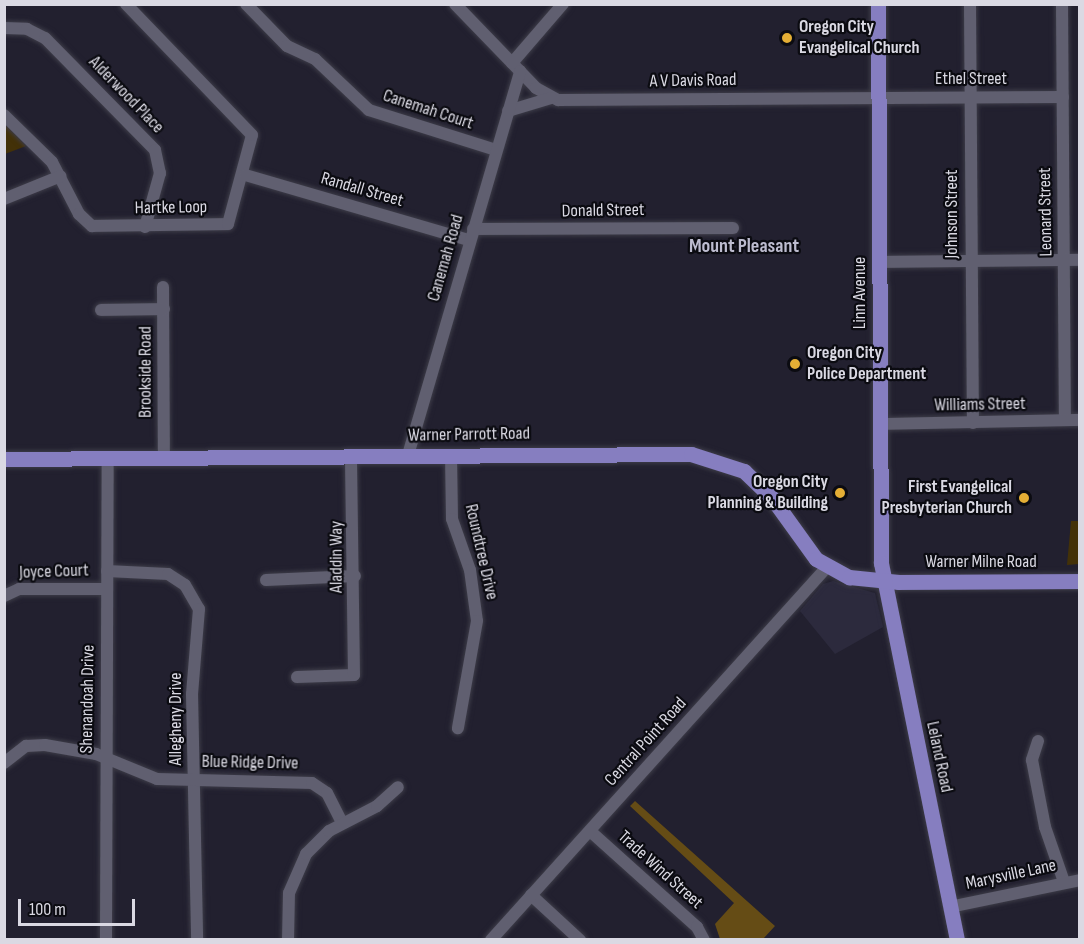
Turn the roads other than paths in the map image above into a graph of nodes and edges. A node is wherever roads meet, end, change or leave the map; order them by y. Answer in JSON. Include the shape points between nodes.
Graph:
{"nodes":[{"id":1,"x":126,"y":4,"type":"edge"},
{"id":2,"x":246,"y":4,"type":"edge"},
{"id":3,"x":455,"y":4,"type":"edge"},
{"id":4,"x":562,"y":4,"type":"edge"},
{"id":5,"x":878,"y":4,"type":"edge"},
{"id":6,"x":970,"y":4,"type":"edge"},
{"id":7,"x":1062,"y":4,"type":"edge"},
{"id":8,"x":4,"y":28,"type":"edge"},
{"id":9,"x":516,"y":67,"type":"junction"},
{"id":10,"x":878,"y":97,"type":"junction"},
{"id":11,"x":970,"y":97,"type":"junction"},
{"id":12,"x":1063,"y":97,"type":"junction"},
{"id":13,"x":551,"y":98,"type":"junction"},
{"id":14,"x":507,"y":111,"type":"junction"},
{"id":15,"x":4,"y":115,"type":"edge"},
{"id":16,"x":496,"y":150,"type":"junction"},
{"id":17,"x":245,"y":175,"type":"junction"},
{"id":18,"x":61,"y":176,"type":"junction"},
{"id":19,"x":4,"y":199,"type":"edge"},
{"id":20,"x":145,"y":227,"type":"junction"},
{"id":21,"x":733,"y":228,"type":"dead end"},
{"id":22,"x":471,"y":235,"type":"junction"},
{"id":23,"x":1064,"y":260,"type":"junction"},
{"id":24,"x":1080,"y":260,"type":"edge"},
{"id":25,"x":971,"y":261,"type":"junction"},
{"id":26,"x":879,"y":262,"type":"junction"},
{"id":27,"x":164,"y":287,"type":"dead end"},
{"id":28,"x":164,"y":309,"type":"junction"},
{"id":29,"x":100,"y":310,"type":"dead end"},
{"id":30,"x":1065,"y":420,"type":"junction"},
{"id":31,"x":1080,"y":420,"type":"edge"},
{"id":32,"x":973,"y":423,"type":"junction"},
{"id":33,"x":880,"y":424,"type":"junction"},
{"id":34,"x":408,"y":455,"type":"junction"},
{"id":35,"x":451,"y":455,"type":"junction"},
{"id":36,"x":351,"y":456,"type":"junction"},
{"id":37,"x":108,"y":458,"type":"junction"},
{"id":38,"x":164,"y":458,"type":"junction"},
{"id":39,"x":4,"y":459,"type":"edge"},
{"id":40,"x":827,"y":567,"type":"junction"},
{"id":41,"x":107,"y":571,"type":"junction"},
{"id":42,"x":355,"y":576,"type":"junction"},
{"id":43,"x":266,"y":580,"type":"dead end"},
{"id":44,"x":1080,"y":581,"type":"edge"},
{"id":45,"x":884,"y":582,"type":"junction"},
{"id":46,"x":107,"y":589,"type":"junction"},
{"id":47,"x":4,"y":596,"type":"edge"},
{"id":48,"x":297,"y":677,"type":"dead end"},
{"id":49,"x":458,"y":728,"type":"dead end"},
{"id":50,"x":1038,"y":741,"type":"dead end"},
{"id":51,"x":105,"y":756,"type":"junction"},
{"id":52,"x":4,"y":763,"type":"edge"},
{"id":53,"x":195,"y":781,"type":"junction"},
{"id":54,"x":398,"y":787,"type":"dead end"},
{"id":55,"x":342,"y":822,"type":"junction"},
{"id":56,"x":590,"y":831,"type":"junction"},
{"id":57,"x":1080,"y":880,"type":"edge"},
{"id":58,"x":1064,"y":882,"type":"junction"},
{"id":59,"x":531,"y":895,"type":"junction"},
{"id":60,"x":950,"y":907,"type":"junction"},
{"id":61,"x":705,"y":938,"type":"edge"},
{"id":62,"x":106,"y":939,"type":"edge"},
{"id":63,"x":197,"y":939,"type":"edge"},
{"id":64,"x":288,"y":939,"type":"edge"},
{"id":65,"x":491,"y":939,"type":"edge"},
{"id":66,"x":580,"y":939,"type":"edge"},
{"id":67,"x":957,"y":939,"type":"edge"}],
"edges":[{"from":1,"to":17,"type":"street","name":"Hartke Loop","via":[[246,127],[253,140]]},
{"from":2,"to":16,"type":"street","name":"Canemah Court","via":[[286,46],[315,59],[369,110]]},
{"from":3,"to":9,"type":"street"},
{"from":4,"to":9,"type":"street"},
{"from":5,"to":10,"type":"main road","name":"Linn Avenue"},
{"from":6,"to":11,"type":"street","name":"Johnson Street"},
{"from":7,"to":12,"type":"street","name":"Leonard Street"},
{"from":8,"to":20,"type":"street","name":"Alderwood Place","via":[[27,29],[45,38],[155,150],[160,173]]},
{"from":9,"to":13,"type":"street"},
{"from":9,"to":14,"type":"street","name":"Canemah Road"},
{"from":10,"to":11,"type":"street","name":"Ethel Street"},
{"from":10,"to":13,"type":"street","name":"A V Davis Road"},
{"from":10,"to":26,"type":"main road","name":"Linn Avenue"},
{"from":11,"to":12,"type":"street","name":"Ethel Street"},
{"from":11,"to":25,"type":"street","name":"Johnson Street"},
{"from":12,"to":23,"type":"street","name":"Leonard Street"},
{"from":13,"to":14,"type":"street","name":"A V Davis Road"},
{"from":14,"to":16,"type":"street","name":"Canemah Road"},
{"from":15,"to":18,"type":"street","name":"Hartke Loop"},
{"from":16,"to":22,"type":"street","name":"Canemah Road"},
{"from":17,"to":20,"type":"street","name":"Hartke Loop","via":[[228,224]]},
{"from":17,"to":22,"type":"street","name":"Randall Street"},
{"from":18,"to":19,"type":"street"},
{"from":18,"to":20,"type":"street","name":"Hartke Loop","via":[[88,224]]},
{"from":21,"to":22,"type":"street","name":"Donald Street"},
{"from":22,"to":34,"type":"street","name":"Canemah Road"},
{"from":23,"to":24,"type":"street"},
{"from":23,"to":25,"type":"street"},
{"from":23,"to":30,"type":"street","name":"Leonard Street"},
{"from":25,"to":26,"type":"street"},
{"from":25,"to":32,"type":"street","name":"Johnson Street"},
{"from":26,"to":33,"type":"main road","name":"Linn Avenue"},
{"from":27,"to":28,"type":"street","name":"Brookside Road"},
{"from":28,"to":29,"type":"street"},
{"from":28,"to":38,"type":"street","name":"Brookside Road"},
{"from":30,"to":31,"type":"street","name":"Williams Street"},
{"from":30,"to":32,"type":"street","name":"Williams Street"},
{"from":32,"to":33,"type":"street","name":"Williams Street"},
{"from":33,"to":45,"type":"main road","name":"Linn Avenue"},
{"from":34,"to":35,"type":"main road","name":"Warner Parrott Road"},
{"from":34,"to":36,"type":"main road","name":"Warner Parrott Road"},
{"from":35,"to":40,"type":"main road","name":"Warner Parrott Road","via":[[667,453],[722,460],[759,483],[793,533]]},
{"from":35,"to":49,"type":"street","name":"Roundtree Drive","via":[[452,519],[470,570],[477,621]]},
{"from":36,"to":38,"type":"main road","name":"Warner Parrott Road"},
{"from":36,"to":42,"type":"street","name":"Aladdin Way"},
{"from":37,"to":38,"type":"main road","name":"Warner Parrott Road"},
{"from":37,"to":39,"type":"main road","name":"Warner Parrott Road"},
{"from":37,"to":41,"type":"street","name":"Shenandoah Drive"},
{"from":40,"to":45,"type":"main road"},
{"from":40,"to":56,"type":"street","name":"Central Point Road"},
{"from":41,"to":46,"type":"street","name":"Shenandoah Drive"},
{"from":41,"to":53,"type":"street","name":"Allegheny Drive","via":[[168,574],[185,585],[196,600]]},
{"from":42,"to":43,"type":"street"},
{"from":42,"to":48,"type":"street","name":"Aladdin Way","via":[[354,675]]},
{"from":44,"to":45,"type":"main road","name":"Warner Milne Road"},
{"from":45,"to":60,"type":"main road","name":"Leland Road"},
{"from":46,"to":47,"type":"street","name":"Joyce Court","via":[[19,589]]},
{"from":46,"to":51,"type":"street","name":"Shenandoah Drive"},
{"from":50,"to":58,"type":"street","via":[[1034,771],[1045,827]]},
{"from":51,"to":52,"type":"street","name":"Blue Ridge Drive","via":[[35,745]]},
{"from":51,"to":53,"type":"street","name":"Blue Ridge Drive","via":[[146,776]]},
{"from":51,"to":62,"type":"street","name":"Shenandoah Drive"},
{"from":53,"to":55,"type":"street","name":"Blue Ridge Drive","via":[[312,783],[327,793]]},
{"from":53,"to":63,"type":"street","name":"Allegheny Drive"},
{"from":54,"to":55,"type":"street","via":[[377,806]]},
{"from":55,"to":64,"type":"street","via":[[317,842],[297,868],[289,893]]},
{"from":56,"to":59,"type":"street","name":"Central Point Road"},
{"from":56,"to":61,"type":"street","name":"Trade Wind Street"},
{"from":57,"to":58,"type":"street","name":"Marysville Lane"},
{"from":58,"to":60,"type":"street","name":"Marysville Lane"},
{"from":59,"to":65,"type":"street","name":"Central Point Road"},
{"from":59,"to":66,"type":"street"},
{"from":60,"to":67,"type":"main road","name":"Leland Road"}]}
